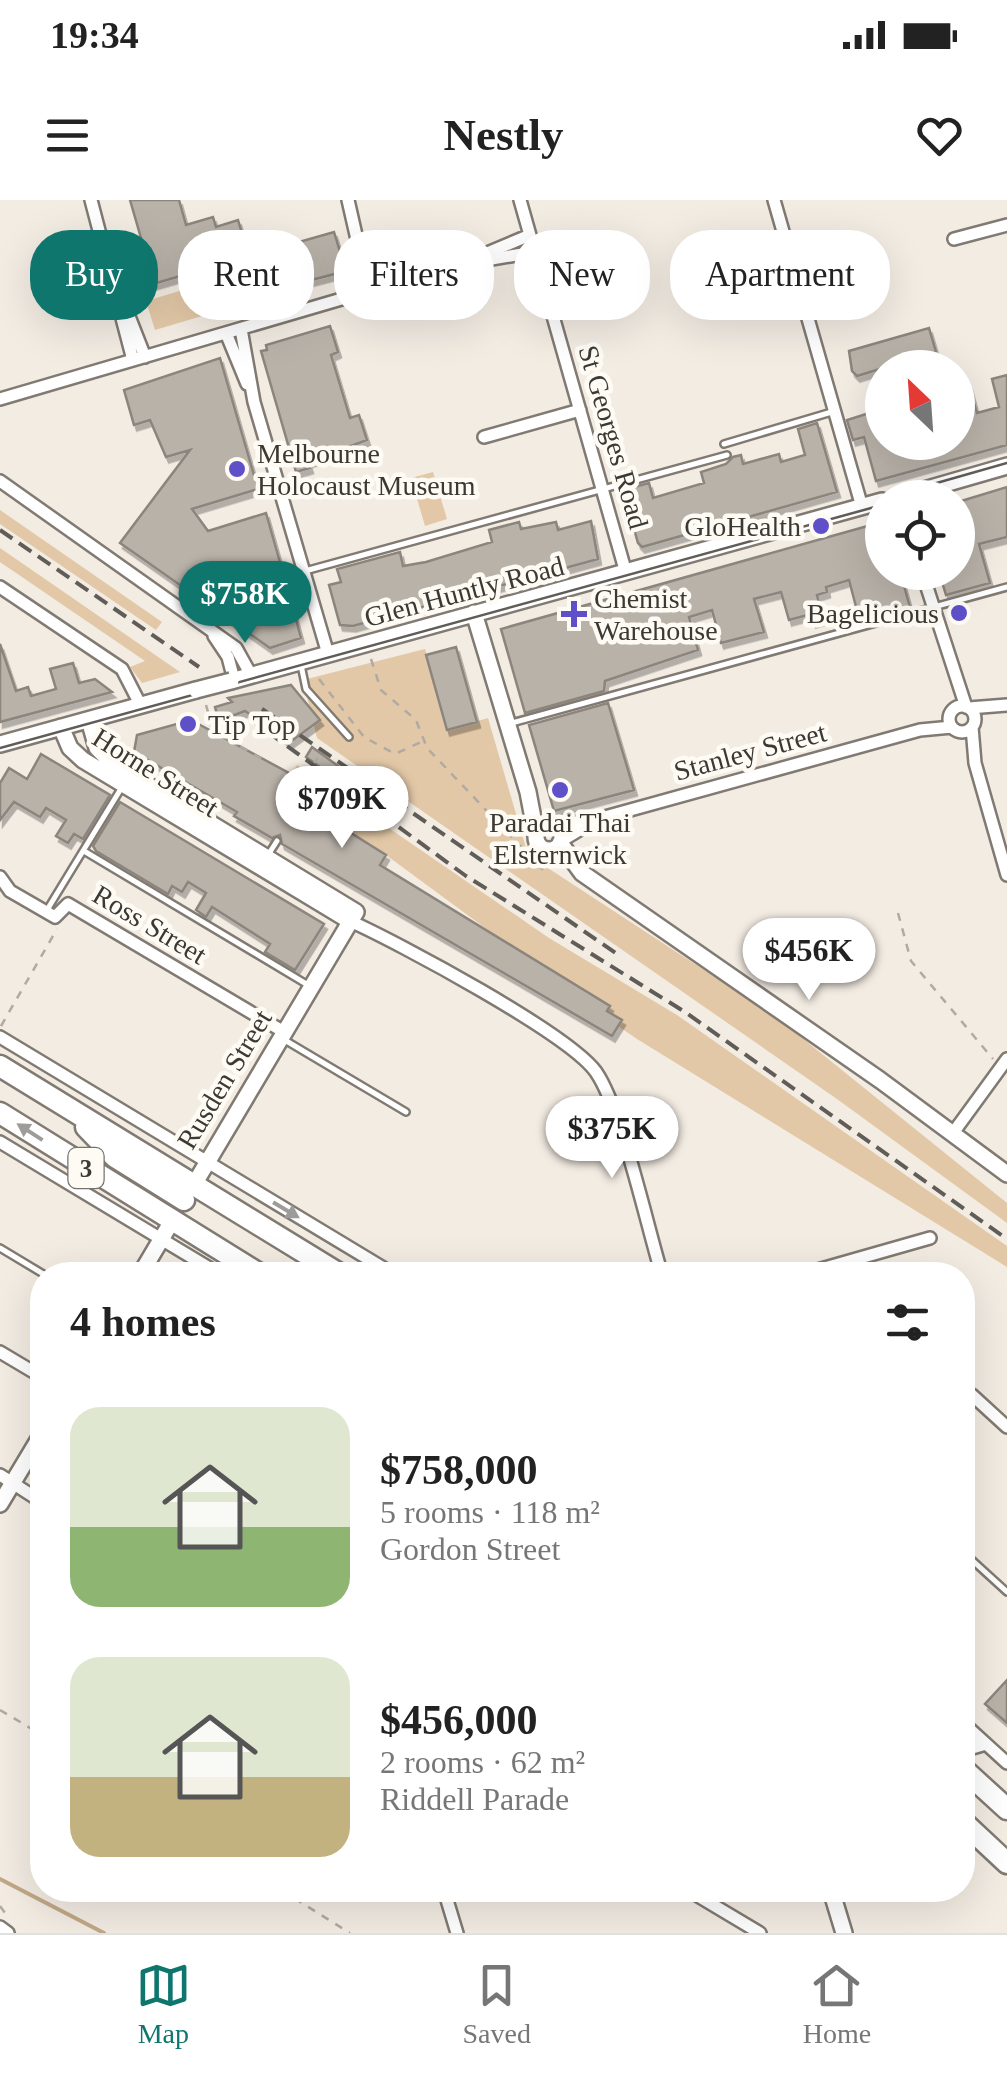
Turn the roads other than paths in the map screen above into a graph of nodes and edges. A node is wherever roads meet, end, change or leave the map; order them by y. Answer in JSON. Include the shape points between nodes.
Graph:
{"nodes":[{"id":1,"x":91,"y":200,"type":"edge"},
{"id":2,"x":348,"y":200,"type":"edge"},
{"id":3,"x":520,"y":200,"type":"edge"},
{"id":4,"x":774,"y":200,"type":"edge"},
{"id":5,"x":355,"y":224,"type":"junction"},
{"id":6,"x":1007,"y":224,"type":"edge"},
{"id":7,"x":356,"y":230,"type":"edge"},
{"id":8,"x":358,"y":230,"type":"edge"},
{"id":9,"x":529,"y":230,"type":"edge"},
{"id":10,"x":954,"y":240,"type":"dead end"},
{"id":11,"x":334,"y":302,"type":"edge"},
{"id":12,"x":554,"y":320,"type":"edge"},
{"id":13,"x":241,"y":329,"type":"junction"},
{"id":14,"x":226,"y":332,"type":"junction"},
{"id":15,"x":139,"y":359,"type":"junction"},
{"id":16,"x":2,"y":400,"type":"edge"},
{"id":17,"x":254,"y":402,"type":"junction"},
{"id":18,"x":580,"y":410,"type":"junction"},
{"id":19,"x":835,"y":411,"type":"junction"},
{"id":20,"x":484,"y":436,"type":"dead end"},
{"id":21,"x":724,"y":444,"type":"dead end"},
{"id":22,"x":727,"y":455,"type":"dead end"},
{"id":23,"x":1007,"y":466,"type":"edge"},
{"id":24,"x":959,"y":480,"type":"edge"},
{"id":25,"x":0,"y":481,"type":"edge"},
{"id":26,"x":602,"y":490,"type":"junction"},
{"id":27,"x":865,"y":506,"type":"edge"},
{"id":28,"x":862,"y":507,"type":"junction"},
{"id":29,"x":626,"y":572,"type":"junction"},
{"id":30,"x":305,"y":574,"type":"junction"},
{"id":31,"x":0,"y":587,"type":"edge"},
{"id":32,"x":1007,"y":587,"type":"edge"},
{"id":33,"x":927,"y":590,"type":"edge"},
{"id":34,"x":268,"y":596,"type":"dead end"},
{"id":35,"x":932,"y":607,"type":"junction"},
{"id":36,"x":474,"y":614,"type":"junction"},
{"id":37,"x":212,"y":632,"type":"junction"},
{"id":38,"x":328,"y":654,"type":"junction"},
{"id":39,"x":300,"y":662,"type":"junction"},
{"id":40,"x":948,"y":662,"type":"junction"},
{"id":41,"x":251,"y":675,"type":"junction"},
{"id":42,"x":232,"y":680,"type":"junction"},
{"id":43,"x":141,"y":706,"type":"junction"},
{"id":44,"x":1007,"y":706,"type":"edge"},
{"id":45,"x":970,"y":716,"type":"junction"},
{"id":46,"x":89,"y":720,"type":"junction"},
{"id":47,"x":952,"y":721,"type":"junction"},
{"id":48,"x":507,"y":724,"type":"junction"},
{"id":49,"x":61,"y":728,"type":"junction"},
{"id":50,"x":348,"y":736,"type":"dead end"},
{"id":51,"x":0,"y":744,"type":"edge"},
{"id":52,"x":975,"y":763,"type":"junction"},
{"id":53,"x":127,"y":780,"type":"junction"},
{"id":54,"x":528,"y":792,"type":"junction"},
{"id":55,"x":594,"y":820,"type":"junction"},
{"id":56,"x":552,"y":825,"type":"junction"},
{"id":57,"x":277,"y":841,"type":"dead end"},
{"id":58,"x":550,"y":842,"type":"junction"},
{"id":59,"x":84,"y":850,"type":"junction"},
{"id":60,"x":272,"y":865,"type":"junction"},
{"id":61,"x":1007,"y":875,"type":"edge"},
{"id":62,"x":0,"y":878,"type":"edge"},
{"id":63,"x":50,"y":915,"type":"junction"},
{"id":64,"x":353,"y":916,"type":"junction"},
{"id":65,"x":311,"y":987,"type":"junction"},
{"id":66,"x":282,"y":1035,"type":"junction"},
{"id":67,"x":0,"y":1037,"type":"edge"},
{"id":68,"x":1004,"y":1064,"type":"edge"},
{"id":69,"x":0,"y":1066,"type":"edge"},
{"id":70,"x":406,"y":1112,"type":"dead end"},
{"id":71,"x":0,"y":1113,"type":"edge"},
{"id":72,"x":953,"y":1133,"type":"junction"},
{"id":73,"x":0,"y":1142,"type":"edge"},
{"id":74,"x":206,"y":1162,"type":"junction"},
{"id":75,"x":1007,"y":1174,"type":"edge"},
{"id":76,"x":189,"y":1192,"type":"junction"},
{"id":77,"x":172,"y":1221,"type":"junction"},
{"id":78,"x":930,"y":1238,"type":"dead end"},
{"id":79,"x":161,"y":1240,"type":"junction"},
{"id":80,"x":0,"y":1248,"type":"edge"},
{"id":81,"x":148,"y":1262,"type":"edge"},
{"id":82,"x":198,"y":1262,"type":"edge"},
{"id":83,"x":240,"y":1262,"type":"edge"},
{"id":84,"x":317,"y":1262,"type":"edge"},
{"id":85,"x":373,"y":1262,"type":"edge"},
{"id":86,"x":658,"y":1262,"type":"edge"},
{"id":87,"x":846,"y":1262,"type":"edge"},
{"id":88,"x":30,"y":1266,"type":"edge"},
{"id":89,"x":0,"y":1352,"type":"edge"},
{"id":90,"x":30,"y":1370,"type":"edge"},
{"id":91,"x":975,"y":1398,"type":"edge"},
{"id":92,"x":1007,"y":1427,"type":"edge"},
{"id":93,"x":30,"y":1449,"type":"edge"},
{"id":94,"x":6,"y":1479,"type":"edge"},
{"id":95,"x":30,"y":1494,"type":"edge"},
{"id":96,"x":0,"y":1504,"type":"edge"},
{"id":97,"x":975,"y":1563,"type":"edge"},
{"id":98,"x":1007,"y":1592,"type":"edge"},
{"id":99,"x":975,"y":1734,"type":"edge"},
{"id":100,"x":986,"y":1744,"type":"junction"},
{"id":101,"x":975,"y":1747,"type":"edge"},
{"id":102,"x":1007,"y":1763,"type":"edge"},
{"id":103,"x":975,"y":1780,"type":"edge"},
{"id":104,"x":1007,"y":1809,"type":"edge"},
{"id":105,"x":975,"y":1833,"type":"edge"},
{"id":106,"x":1007,"y":1863,"type":"edge"},
{"id":107,"x":448,"y":1902,"type":"edge"},
{"id":108,"x":708,"y":1902,"type":"edge"},
{"id":109,"x":835,"y":1902,"type":"edge"},
{"id":110,"x":4,"y":1923,"type":"edge"},
{"id":111,"x":8,"y":1933,"type":"edge"},
{"id":112,"x":457,"y":1933,"type":"edge"},
{"id":113,"x":760,"y":1933,"type":"edge"},
{"id":114,"x":844,"y":1933,"type":"edge"}],
"edges":[{"from":1,"to":15,"type":"street"},
{"from":2,"to":5,"type":"street"},
{"from":3,"to":9,"type":"street","name":"St Georges Road"},
{"from":4,"to":19,"type":"street"},
{"from":5,"to":7,"type":"street"},
{"from":5,"to":8,"type":"street"},
{"from":6,"to":10,"type":"street"},
{"from":11,"to":13,"type":"street"},
{"from":12,"to":18,"type":"street","name":"St Georges Road"},
{"from":13,"to":14,"type":"street"},
{"from":13,"to":17,"type":"street"},
{"from":14,"to":15,"type":"street"},
{"from":14,"to":17,"type":"street"},
{"from":15,"to":16,"type":"street"},
{"from":17,"to":30,"type":"street"},
{"from":18,"to":20,"type":"street"},
{"from":18,"to":26,"type":"street","name":"St Georges Road"},
{"from":19,"to":21,"type":"lane"},
{"from":19,"to":28,"type":"street"},
{"from":22,"to":26,"type":"lane"},
{"from":23,"to":24,"type":"street"},
{"from":25,"to":37,"type":"street"},
{"from":26,"to":29,"type":"street","name":"St Georges Road"},
{"from":26,"to":30,"type":"lane"},
{"from":27,"to":28,"type":"street","name":"Glen Huntly Road"},
{"from":28,"to":29,"type":"street","name":"Glen Huntly Road"},
{"from":29,"to":36,"type":"street","name":"Glen Huntly Road"},
{"from":30,"to":34,"type":"lane"},
{"from":30,"to":38,"type":"street"},
{"from":31,"to":43,"type":"street","via":[[122,669]]},
{"from":32,"to":35,"type":"lane"},
{"from":33,"to":35,"type":"street"},
{"from":35,"to":40,"type":"street"},
{"from":35,"to":48,"type":"lane"},
{"from":36,"to":38,"type":"street","name":"Glen Huntly Road"},
{"from":36,"to":48,"type":"street"},
{"from":37,"to":41,"type":"street","via":[[239,650]]},
{"from":37,"to":42,"type":"street","via":[[228,657]]},
{"from":38,"to":39,"type":"street","name":"Glen Huntly Road"},
{"from":39,"to":41,"type":"street","name":"Glen Huntly Road"},
{"from":39,"to":50,"type":"lane","via":[[306,688]]},
{"from":40,"to":45,"type":"street"},
{"from":40,"to":47,"type":"street"},
{"from":41,"to":42,"type":"street","name":"Glen Huntly Road"},
{"from":42,"to":43,"type":"street","name":"Glen Huntly Road","bridge":true},
{"from":43,"to":46,"type":"street","name":"Glen Huntly Road"},
{"from":44,"to":45,"type":"street"},
{"from":45,"to":47,"type":"street"},
{"from":45,"to":47,"type":"street"},
{"from":45,"to":52,"type":"street"},
{"from":46,"to":49,"type":"street","name":"Glen Huntly Road"},
{"from":46,"to":53,"type":"street","name":"Horne Street","via":[[98,750]]},
{"from":47,"to":52,"type":"street"},
{"from":47,"to":55,"type":"street","name":"Stanley Street"},
{"from":48,"to":54,"type":"street"},
{"from":49,"to":51,"type":"street","name":"Glen Huntly Road"},
{"from":49,"to":53,"type":"street","name":"Horne Street","via":[[75,753]]},
{"from":52,"to":61,"type":"street"},
{"from":53,"to":59,"type":"lane"},
{"from":53,"to":60,"type":"street","name":"Horne Street"},
{"from":54,"to":56,"type":"street"},
{"from":54,"to":58,"type":"street"},
{"from":55,"to":56,"type":"street","name":"Stanley Street"},
{"from":55,"to":58,"type":"street","name":"Stanley Street"},
{"from":56,"to":58,"type":"street"},
{"from":57,"to":60,"type":"lane"},
{"from":58,"to":72,"type":"street","via":[[582,873]]},
{"from":59,"to":63,"type":"lane"},
{"from":59,"to":65,"type":"lane"},
{"from":60,"to":64,"type":"street","name":"Horne Street"},
{"from":62,"to":63,"type":"street"},
{"from":63,"to":66,"type":"street","name":"Ross Street","via":[[68,904]]},
{"from":64,"to":65,"type":"street","name":"Rusden Street"},
{"from":64,"to":86,"type":"street","name":"Horne Street","via":[[564,1045],[596,1072]]},
{"from":65,"to":66,"type":"street","name":"Rusden Street"},
{"from":66,"to":70,"type":"lane"},
{"from":66,"to":74,"type":"street","name":"Rusden Street"},
{"from":67,"to":74,"type":"street"},
{"from":68,"to":72,"type":"street"},
{"from":69,"to":76,"type":"highway","number":"3","via":[[76,1114],[115,1157]]},
{"from":77,"to":71,"type":"highway","number":"3","one_way":true},
{"from":72,"to":75,"type":"street"},
{"from":73,"to":79,"type":"street"},
{"from":74,"to":76,"type":"street","name":"Rusden Street"},
{"from":74,"to":85,"type":"street","one_way":true},
{"from":76,"to":77,"type":"highway","name":"Rusden Street"},
{"from":76,"to":84,"type":"highway"},
{"from":77,"to":79,"type":"street","name":"Rusden Street"},
{"from":77,"to":83,"type":"highway","number":"3"},
{"from":78,"to":87,"type":"street"},
{"from":79,"to":81,"type":"street","name":"Rusden Street"},
{"from":79,"to":82,"type":"street"},
{"from":80,"to":88,"type":"lane"},
{"from":89,"to":90,"type":"street"},
{"from":91,"to":92,"type":"street"},
{"from":93,"to":94,"type":"street"},
{"from":94,"to":95,"type":"street"},
{"from":94,"to":96,"type":"street"},
{"from":97,"to":98,"type":"lane"},
{"from":99,"to":100,"type":"street"},
{"from":100,"to":101,"type":"street"},
{"from":100,"to":102,"type":"street"},
{"from":103,"to":104,"type":"highway"},
{"from":105,"to":106,"type":"highway"},
{"from":107,"to":112,"type":"street"},
{"from":108,"to":113,"type":"street"},
{"from":109,"to":114,"type":"street"},
{"from":110,"to":111,"type":"street"}]}
